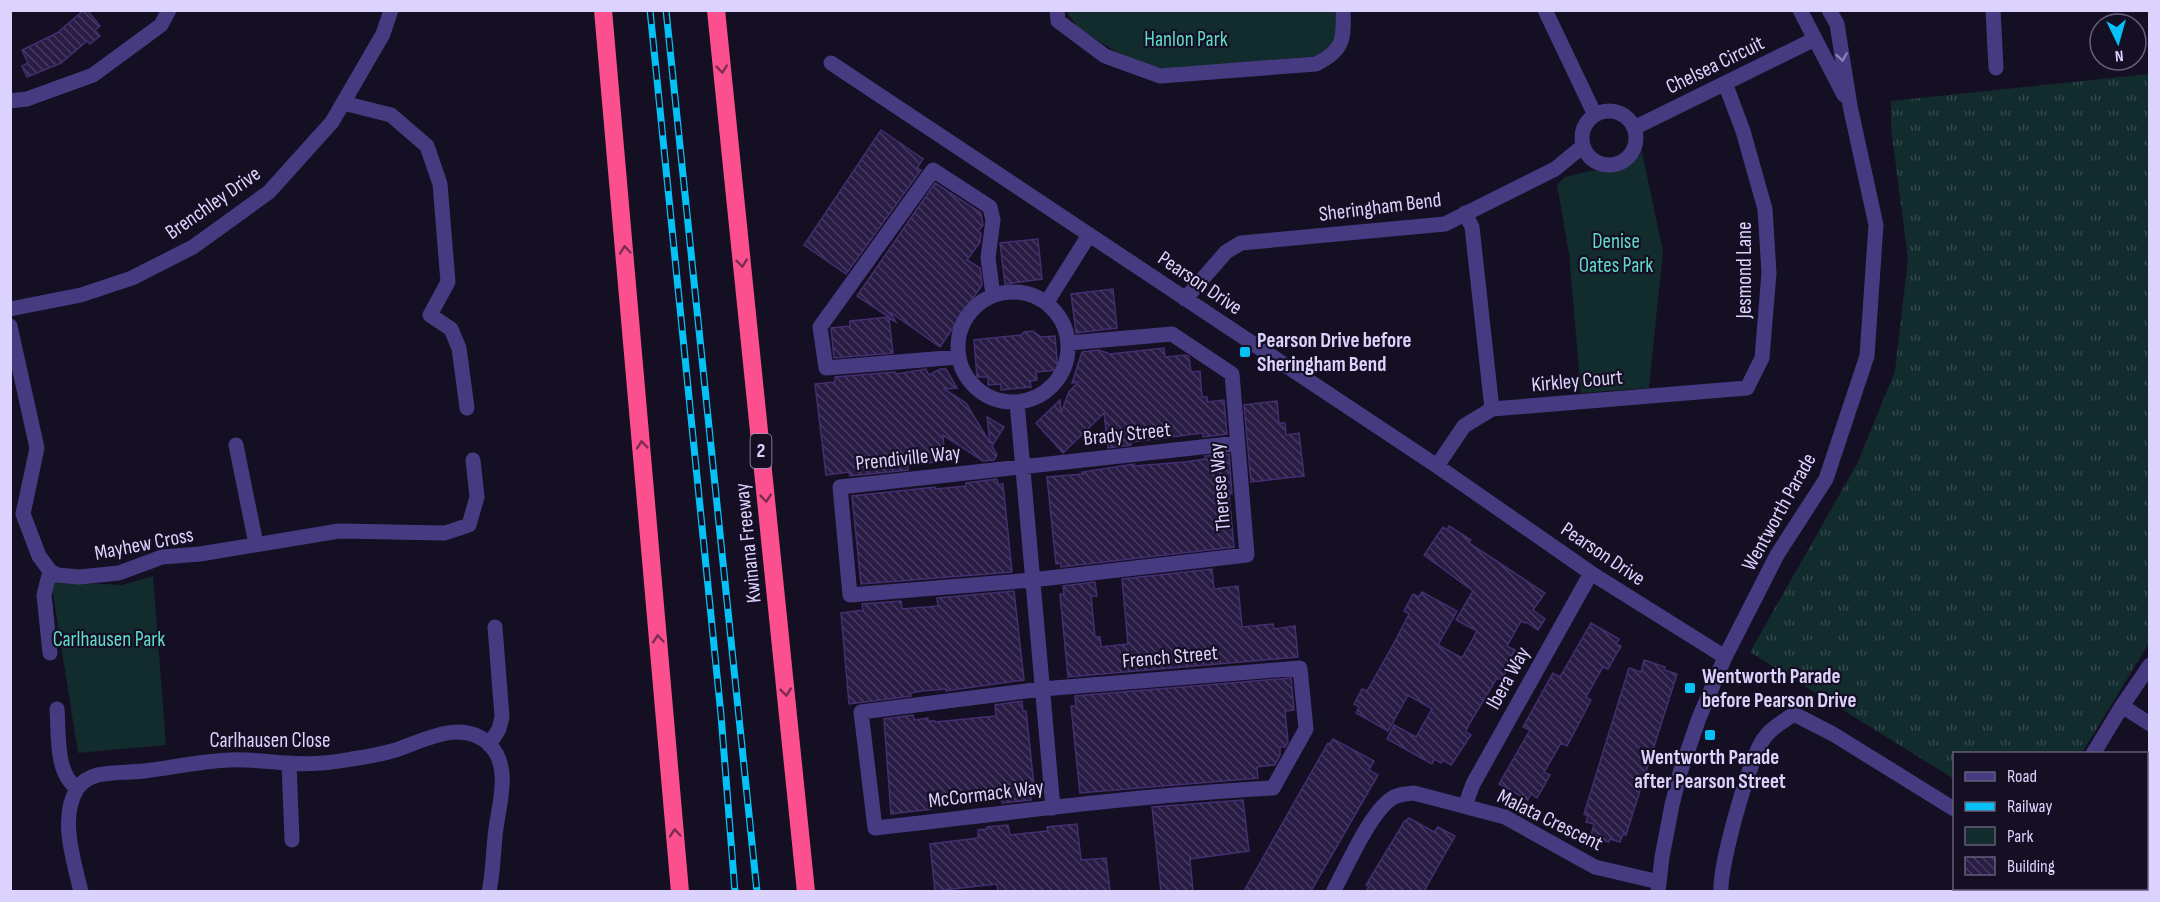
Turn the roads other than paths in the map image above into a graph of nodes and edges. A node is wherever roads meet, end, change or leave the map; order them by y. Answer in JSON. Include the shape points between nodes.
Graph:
{"nodes":[{"id":1,"x":169,"y":10,"type":"edge"},
{"id":2,"x":391,"y":10,"type":"edge"},
{"id":3,"x":603,"y":10,"type":"edge"},
{"id":4,"x":716,"y":10,"type":"edge"},
{"id":5,"x":1057,"y":10,"type":"edge"},
{"id":6,"x":1342,"y":10,"type":"edge"},
{"id":7,"x":1545,"y":10,"type":"edge"},
{"id":8,"x":1800,"y":10,"type":"edge"},
{"id":9,"x":1829,"y":10,"type":"edge"},
{"id":10,"x":1993,"y":10,"type":"edge"},
{"id":11,"x":1815,"y":39,"type":"junction"},
{"id":12,"x":831,"y":63,"type":"dead end"},
{"id":13,"x":1996,"y":68,"type":"dead end"},
{"id":14,"x":1725,"y":83,"type":"junction"},
{"id":15,"x":10,"y":101,"type":"edge"},
{"id":16,"x":343,"y":103,"type":"junction"},
{"id":17,"x":1850,"y":106,"type":"junction"},
{"id":18,"x":1595,"y":115,"type":"junction"},
{"id":19,"x":1634,"y":128,"type":"junction"},
{"id":20,"x":1583,"y":146,"type":"junction"},
{"id":21,"x":1465,"y":213,"type":"junction"},
{"id":22,"x":1089,"y":235,"type":"junction"},
{"id":23,"x":993,"y":295,"type":"junction"},
{"id":24,"x":1185,"y":299,"type":"junction"},
{"id":25,"x":1047,"y":302,"type":"junction"},
{"id":26,"x":10,"y":309,"type":"edge"},
{"id":27,"x":10,"y":326,"type":"edge"},
{"id":28,"x":1069,"y":343,"type":"junction"},
{"id":29,"x":958,"y":357,"type":"junction"},
{"id":30,"x":1747,"y":388,"type":"joint"},
{"id":31,"x":1017,"y":402,"type":"junction"},
{"id":32,"x":467,"y":408,"type":"dead end"},
{"id":33,"x":1492,"y":409,"type":"junction"},
{"id":34,"x":1238,"y":443,"type":"junction"},
{"id":35,"x":236,"y":445,"type":"dead end"},
{"id":36,"x":473,"y":460,"type":"dead end"},
{"id":37,"x":1021,"y":466,"type":"junction"},
{"id":38,"x":1437,"y":466,"type":"junction"},
{"id":39,"x":256,"y":544,"type":"junction"},
{"id":40,"x":50,"y":571,"type":"junction"},
{"id":41,"x":1591,"y":573,"type":"junction"},
{"id":42,"x":1032,"y":580,"type":"junction"},
{"id":43,"x":495,"y":627,"type":"dead end"},
{"id":44,"x":50,"y":653,"type":"dead end"},
{"id":45,"x":1725,"y":657,"type":"junction"},
{"id":46,"x":2150,"y":665,"type":"edge"},
{"id":47,"x":1300,"y":668,"type":"joint"},
{"id":48,"x":1042,"y":689,"type":"junction"},
{"id":49,"x":2122,"y":706,"type":"junction"},
{"id":50,"x":57,"y":709,"type":"dead end"},
{"id":51,"x":2150,"y":724,"type":"edge"},
{"id":52,"x":489,"y":745,"type":"junction"},
{"id":53,"x":2094,"y":752,"type":"edge"},
{"id":54,"x":289,"y":764,"type":"junction"},
{"id":55,"x":77,"y":788,"type":"junction"},
{"id":56,"x":1465,"y":806,"type":"junction"},
{"id":57,"x":1053,"y":808,"type":"junction"},
{"id":58,"x":1953,"y":808,"type":"edge"},
{"id":59,"x":292,"y":840,"type":"dead end"},
{"id":60,"x":1659,"y":886,"type":"edge"},
{"id":61,"x":81,"y":891,"type":"edge"},
{"id":62,"x":489,"y":891,"type":"edge"},
{"id":63,"x":680,"y":891,"type":"edge"},
{"id":64,"x":806,"y":891,"type":"edge"},
{"id":65,"x":1333,"y":891,"type":"edge"},
{"id":66,"x":1721,"y":891,"type":"edge"}],
"edges":[{"from":1,"to":15,"type":"street","via":[[161,25],[93,75],[27,99]]},
{"from":2,"to":16,"type":"street","name":"Brenchley Drive","via":[[383,34]]},
{"from":63,"to":3,"type":"highway","one_way":true},
{"from":4,"to":64,"type":"highway","name":"Kwinana Freeway","number":"2","one_way":true},
{"from":5,"to":6,"type":"street","via":[[1058,21],[1105,56],[1160,76],[1317,64],[1339,47],[1344,34]]},
{"from":7,"to":18,"type":"street"},
{"from":8,"to":11,"type":"street","name":"Wentworth Parade"},
{"from":9,"to":17,"type":"street","name":"Wentworth Parade","one_way":true,"via":[[1837,24]]},
{"from":10,"to":13,"type":"street"},
{"from":11,"to":14,"type":"street","name":"Chelsea Circuit"},
{"from":11,"to":17,"type":"street","name":"Wentworth Parade"},
{"from":12,"to":22,"type":"street","name":"Pearson Drive"},
{"from":14,"to":19,"type":"street","name":"Chelsea Circuit"},
{"from":14,"to":30,"type":"street","name":"Jesmond Lane","via":[[1765,209],[1769,273],[1762,358]]},
{"from":16,"to":26,"type":"street","name":"Brenchley Drive","via":[[332,122],[269,192],[193,247],[122,281],[81,295]]},
{"from":16,"to":32,"type":"street","via":[[390,115],[427,146],[440,184],[448,282],[430,315],[451,329],[459,348]]},
{"from":17,"to":45,"type":"street","name":"Wentworth Parade","via":[[1876,225],[1867,356],[1826,479],[1778,555]]},
{"from":18,"to":19,"type":"street","via":[[1622,114]]},
{"from":18,"to":20,"type":"street","via":[[1584,127]]},
{"from":19,"to":20,"type":"street","via":[[1635,147],[1622,162],[1613,165],[1594,161]]},
{"from":20,"to":21,"type":"street","name":"Sheringham Bend","via":[[1555,169]]},
{"from":21,"to":24,"type":"street","name":"Sheringham Bend","via":[[1445,224],[1241,243],[1226,252]]},
{"from":21,"to":33,"type":"street","via":[[1472,227]]},
{"from":22,"to":24,"type":"street","name":"Pearson Drive"},
{"from":22,"to":25,"type":"street"},
{"from":23,"to":25,"type":"street","via":[[1011,291]]},
{"from":23,"to":29,"type":"street","via":[[976,305],[964,320],[958,338]]},
{"from":23,"to":29,"type":"street","via":[[988,258],[993,220],[990,207],[933,170],[820,327],[826,368]]},
{"from":24,"to":38,"type":"street","name":"Pearson Drive"},
{"from":25,"to":28,"type":"street","via":[[1066,328]]},
{"from":27,"to":40,"type":"street","via":[[38,448],[23,514],[39,556]]},
{"from":28,"to":31,"type":"street","via":[[1060,377],[1034,398]]},
{"from":28,"to":34,"type":"street","name":"Therese Way","via":[[1172,334],[1232,374]]},
{"from":29,"to":31,"type":"street","via":[[963,372],[986,395]]},
{"from":30,"to":33,"type":"street","name":"Kirkley Court"},
{"from":31,"to":37,"type":"street"},
{"from":33,"to":38,"type":"street","name":"Kirkley Court","via":[[1464,426]]},
{"from":34,"to":37,"type":"street","name":"Brady Street"},
{"from":34,"to":42,"type":"street","name":"Therese Way","via":[[1247,555]]},
{"from":35,"to":39,"type":"street"},
{"from":36,"to":39,"type":"street","name":"Mayhew Cross","via":[[477,497],[470,525],[445,533],[339,531]]},
{"from":37,"to":42,"type":"street"},
{"from":37,"to":42,"type":"street","name":"Prendiville Way","via":[[840,486],[850,595]]},
{"from":38,"to":41,"type":"street","name":"Pearson Drive"},
{"from":39,"to":40,"type":"street","name":"Mayhew Cross","via":[[162,557],[119,573],[79,577]]},
{"from":40,"to":44,"type":"street","via":[[45,595]]},
{"from":41,"to":45,"type":"street","name":"Pearson Drive"},
{"from":41,"to":56,"type":"street","name":"Ibera Way","via":[[1473,784]]},
{"from":42,"to":48,"type":"street"},
{"from":43,"to":52,"type":"street","via":[[502,717]]},
{"from":45,"to":60,"type":"street","name":"Wentworth Parade","via":[[1698,718],[1680,773]]},
{"from":46,"to":49,"type":"street"},
{"from":47,"to":48,"type":"street","name":"French Street"},
{"from":47,"to":57,"type":"street","name":"McCormack Way","via":[[1306,729],[1273,788]]},
{"from":48,"to":57,"type":"street"},
{"from":48,"to":57,"type":"street","name":"McCormack Way","via":[[861,712],[875,828]]},
{"from":49,"to":51,"type":"street"},
{"from":49,"to":53,"type":"street"},
{"from":50,"to":55,"type":"street","via":[[64,772]]},
{"from":52,"to":54,"type":"street","name":"Carlhausen Close","via":[[458,731],[370,756]]},
{"from":52,"to":62,"type":"street","via":[[502,772]]},
{"from":54,"to":55,"type":"street","name":"Carlhausen Close","via":[[231,759],[202,762],[103,774],[88,778]]},
{"from":54,"to":59,"type":"street"},
{"from":55,"to":61,"type":"street","via":[[70,805],[69,824]]},
{"from":56,"to":60,"type":"street","name":"Malata Crescent","via":[[1505,817],[1595,867]]},
{"from":56,"to":65,"type":"street","name":"Malata Crescent","via":[[1414,794],[1401,794],[1390,800],[1379,811]]},
{"from":58,"to":66,"type":"street","via":[[1794,714],[1760,743],[1730,835]]}]}
